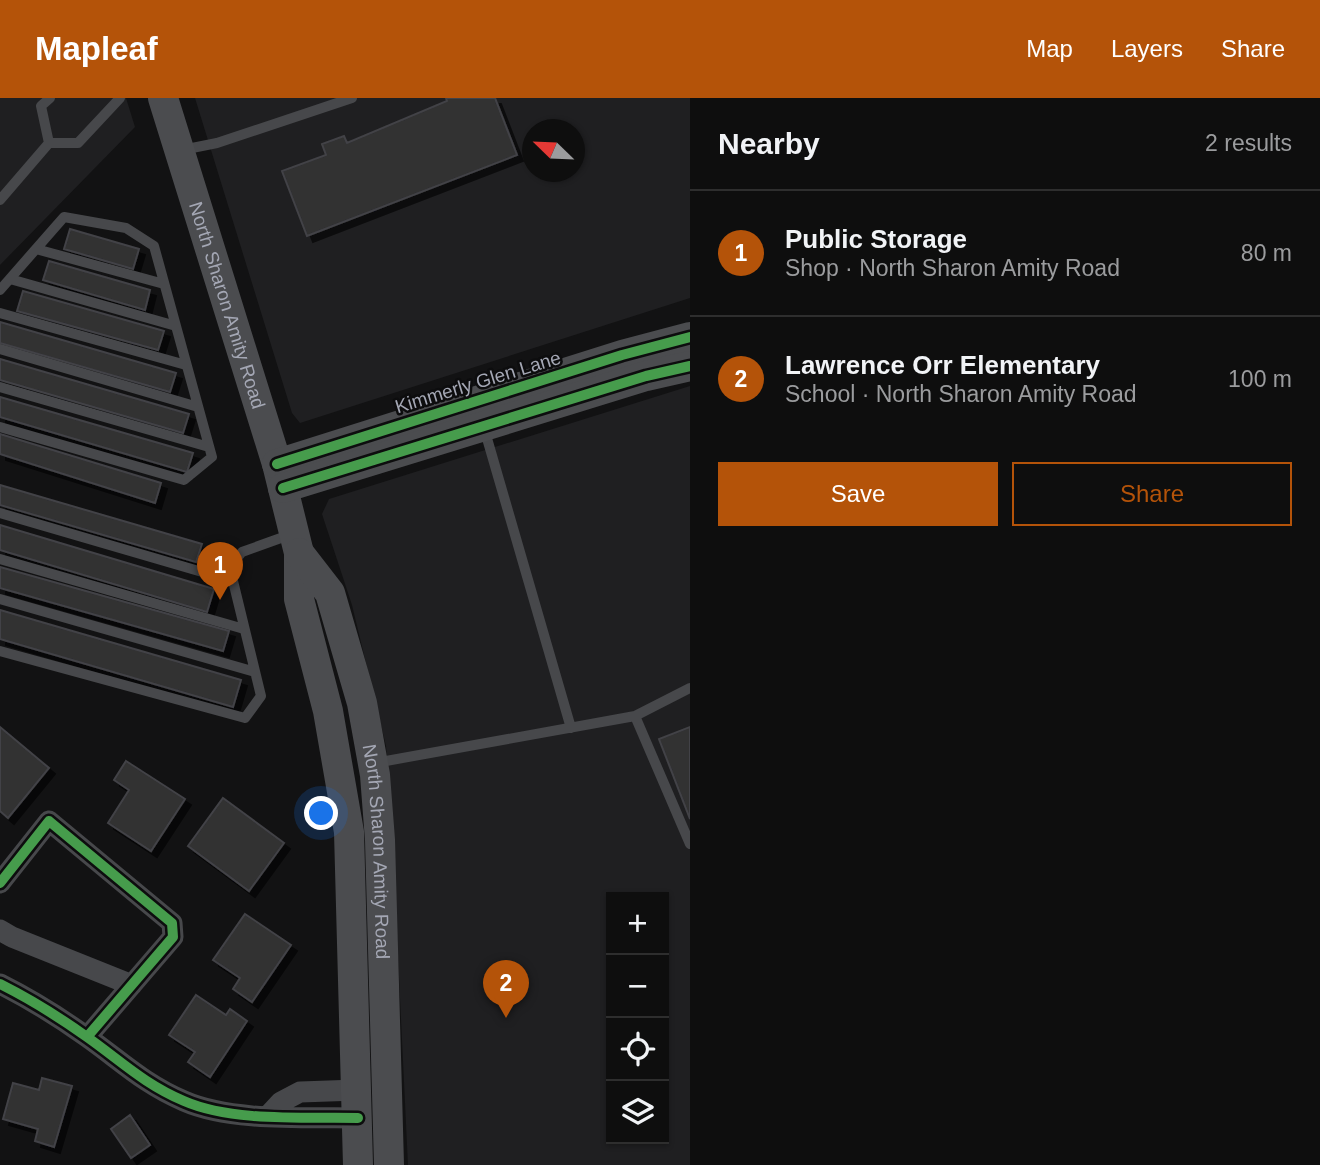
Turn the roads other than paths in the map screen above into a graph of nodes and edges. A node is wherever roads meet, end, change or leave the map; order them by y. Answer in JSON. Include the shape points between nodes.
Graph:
{"nodes":[{"id":1,"x":50,"y":98,"type":"edge"},
{"id":2,"x":120,"y":98,"type":"edge"},
{"id":3,"x":163,"y":98,"type":"edge"},
{"id":4,"x":352,"y":98,"type":"edge"},
{"id":5,"x":49,"y":143,"type":"junction"},
{"id":6,"x":179,"y":151,"type":"junction"},
{"id":7,"x":0,"y":200,"type":"edge"},
{"id":8,"x":36,"y":249,"type":"junction"},
{"id":9,"x":10,"y":279,"type":"junction"},
{"id":10,"x":164,"y":284,"type":"junction"},
{"id":11,"x":0,"y":290,"type":"edge"},
{"id":12,"x":0,"y":313,"type":"edge"},
{"id":13,"x":176,"y":326,"type":"junction"},
{"id":14,"x":688,"y":347,"type":"edge"},
{"id":15,"x":0,"y":349,"type":"edge"},
{"id":16,"x":186,"y":365,"type":"junction"},
{"id":17,"x":0,"y":387,"type":"edge"},
{"id":18,"x":198,"y":407,"type":"junction"},
{"id":19,"x":480,"y":413,"type":"junction"},
{"id":20,"x":0,"y":427,"type":"edge"},
{"id":21,"x":209,"y":447,"type":"junction"},
{"id":22,"x":280,"y":476,"type":"junction"},
{"id":23,"x":0,"y":513,"type":"edge"},
{"id":24,"x":297,"y":543,"type":"junction"},
{"id":25,"x":0,"y":559,"type":"edge"},
{"id":26,"x":233,"y":581,"type":"junction"},
{"id":27,"x":0,"y":599,"type":"edge"},
{"id":28,"x":244,"y":629,"type":"junction"},
{"id":29,"x":0,"y":651,"type":"edge"},
{"id":30,"x":255,"y":672,"type":"junction"},
{"id":31,"x":690,"y":688,"type":"edge"},
{"id":32,"x":635,"y":716,"type":"junction"},
{"id":33,"x":571,"y":728,"type":"junction"},
{"id":34,"x":373,"y":764,"type":"junction"},
{"id":35,"x":690,"y":844,"type":"edge"},
{"id":36,"x":0,"y":883,"type":"edge"},
{"id":37,"x":0,"y":930,"type":"edge"},
{"id":38,"x":0,"y":984,"type":"edge"},
{"id":39,"x":132,"y":985,"type":"junction"},
{"id":40,"x":87,"y":1037,"type":"junction"},
{"id":41,"x":357,"y":1104,"type":"junction"},
{"id":42,"x":358,"y":1165,"type":"edge"},
{"id":43,"x":376,"y":1165,"type":"edge"},
{"id":44,"x":389,"y":1165,"type":"edge"}],
"edges":[{"from":1,"to":5,"type":"lane","via":[[41,106]]},
{"from":2,"to":5,"type":"lane","via":[[78,143]]},
{"from":3,"to":6,"type":"main road","name":"North Sharon Amity Road"},
{"from":4,"to":6,"type":"lane"},
{"from":5,"to":7,"type":"lane"},
{"from":6,"to":22,"type":"main road","name":"North Sharon Amity Road"},
{"from":8,"to":9,"type":"lane"},
{"from":8,"to":10,"type":"lane"},
{"from":8,"to":10,"type":"lane","via":[[64,217],[126,228],[154,246]]},
{"from":9,"to":11,"type":"lane"},
{"from":9,"to":13,"type":"lane"},
{"from":10,"to":13,"type":"lane"},
{"from":12,"to":16,"type":"lane"},
{"from":13,"to":16,"type":"lane"},
{"from":14,"to":19,"type":"main road","name":"Kimmerly Glen Lane","via":[[622,355]]},
{"from":15,"to":18,"type":"lane"},
{"from":16,"to":18,"type":"lane"},
{"from":17,"to":21,"type":"lane"},
{"from":18,"to":21,"type":"lane"},
{"from":19,"to":22,"type":"main road","name":"Kimmerly Glen Lane"},
{"from":19,"to":33,"type":"lane"},
{"from":20,"to":21,"type":"lane","via":[[184,480],[212,457]]},
{"from":22,"to":24,"type":"main road","name":"North Sharon Amity Road"},
{"from":23,"to":26,"type":"lane"},
{"from":24,"to":26,"type":"lane","via":[[242,552],[234,562]]},
{"from":24,"to":34,"type":"main road","name":"North Sharon Amity Road","via":[[330,593],[362,703]]},
{"from":24,"to":41,"type":"main road","name":"North Sharon Amity Road","via":[[299,600],[328,711],[349,832]]},
{"from":25,"to":28,"type":"lane"},
{"from":26,"to":28,"type":"lane"},
{"from":27,"to":30,"type":"lane"},
{"from":28,"to":30,"type":"lane"},
{"from":29,"to":30,"type":"lane","via":[[245,718],[261,695]]},
{"from":31,"to":32,"type":"lane"},
{"from":32,"to":33,"type":"lane"},
{"from":32,"to":35,"type":"lane"},
{"from":33,"to":34,"type":"lane"},
{"from":34,"to":44,"type":"main road","name":"North Sharon Amity Road","via":[[380,839]]},
{"from":36,"to":39,"type":"street","via":[[49,821],[172,923],[173,937]]},
{"from":37,"to":39,"type":"street"},
{"from":38,"to":40,"type":"street"},
{"from":39,"to":40,"type":"street"},
{"from":40,"to":41,"type":"street","via":[[139,1078],[185,1102],[226,1114],[268,1116],[300,1092]]},
{"from":41,"to":42,"type":"main road","name":"North Sharon Amity Road"},
{"from":41,"to":43,"type":"main road","via":[[365,1099]]}]}
